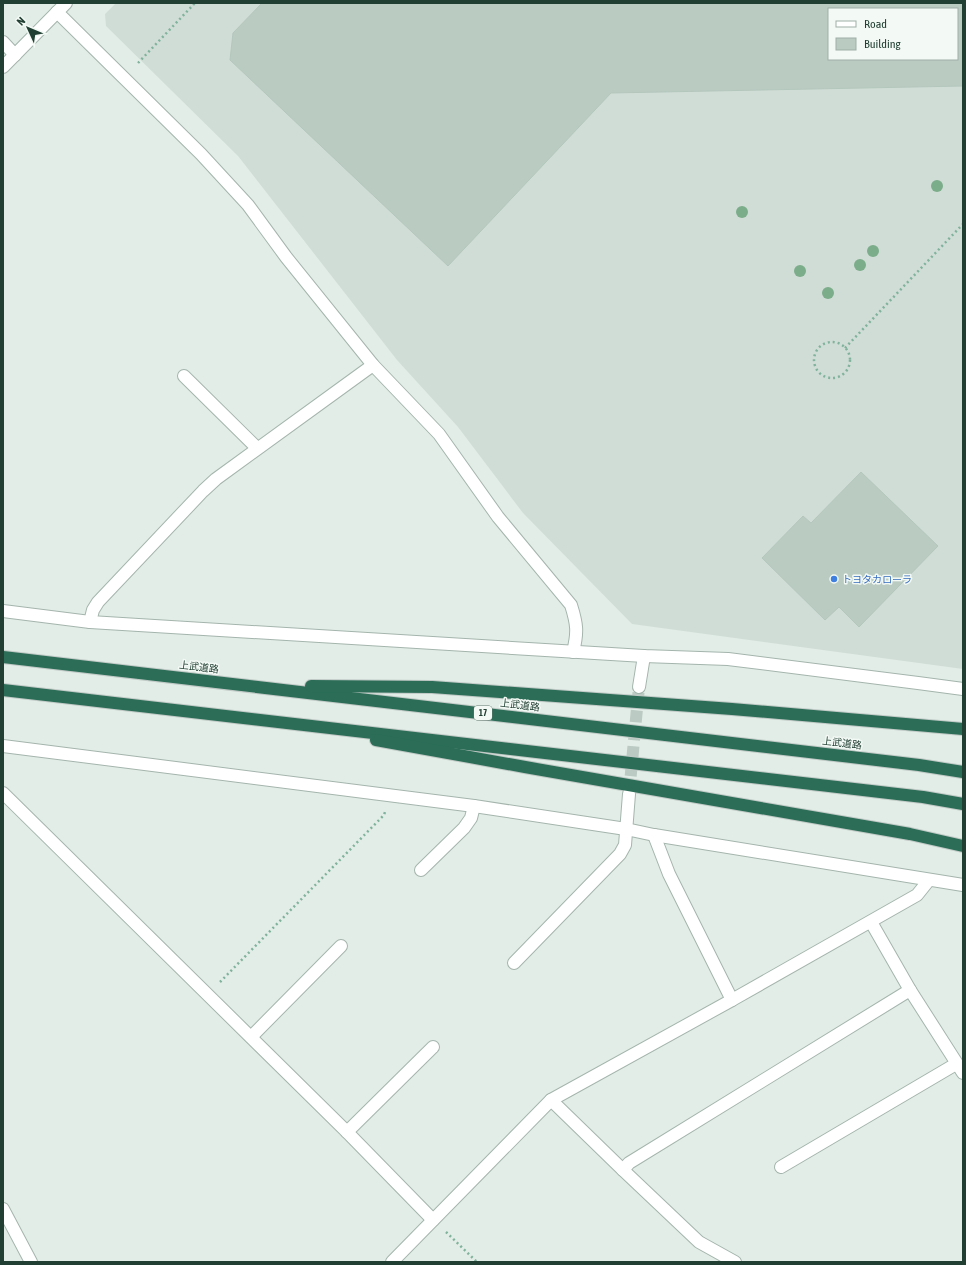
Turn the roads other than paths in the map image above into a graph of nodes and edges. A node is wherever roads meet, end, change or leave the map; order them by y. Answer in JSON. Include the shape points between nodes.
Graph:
{"nodes":[{"id":1,"x":66,"y":3,"type":"edge"},
{"id":2,"x":57,"y":12,"type":"junction"},
{"id":3,"x":3,"y":42,"type":"edge"},
{"id":4,"x":15,"y":54,"type":"junction"},
{"id":5,"x":3,"y":67,"type":"edge"},
{"id":6,"x":373,"y":365,"type":"junction"},
{"id":7,"x":184,"y":376,"type":"dead end"},
{"id":8,"x":257,"y":448,"type":"junction"},
{"id":9,"x":3,"y":611,"type":"edge"},
{"id":10,"x":90,"y":622,"type":"junction"},
{"id":11,"x":573,"y":652,"type":"junction"},
{"id":12,"x":644,"y":656,"type":"junction"},
{"id":13,"x":3,"y":657,"type":"edge"},
{"id":14,"x":247,"y":685,"type":"junction"},
{"id":15,"x":639,"y":687,"type":"tunnel mouth"},
{"id":16,"x":963,"y":689,"type":"edge"},
{"id":17,"x":3,"y":690,"type":"edge"},
{"id":18,"x":263,"y":720,"type":"junction"},
{"id":19,"x":963,"y":729,"type":"edge"},
{"id":20,"x":3,"y":746,"type":"edge"},
{"id":21,"x":963,"y":772,"type":"edge"},
{"id":22,"x":3,"y":793,"type":"edge"},
{"id":23,"x":629,"y":794,"type":"tunnel mouth"},
{"id":24,"x":963,"y":804,"type":"edge"},
{"id":25,"x":474,"y":806,"type":"junction"},
{"id":26,"x":626,"y":829,"type":"junction"},
{"id":27,"x":654,"y":835,"type":"junction"},
{"id":28,"x":963,"y":846,"type":"edge"},
{"id":29,"x":421,"y":870,"type":"dead end"},
{"id":30,"x":929,"y":880,"type":"junction"},
{"id":31,"x":963,"y":885,"type":"edge"},
{"id":32,"x":871,"y":922,"type":"junction"},
{"id":33,"x":341,"y":946,"type":"dead end"},
{"id":34,"x":514,"y":963,"type":"dead end"},
{"id":35,"x":910,"y":990,"type":"junction"},
{"id":36,"x":732,"y":1000,"type":"junction"},
{"id":37,"x":251,"y":1037,"type":"junction"},
{"id":38,"x":433,"y":1047,"type":"dead end"},
{"id":39,"x":960,"y":1069,"type":"edge"},
{"id":40,"x":552,"y":1100,"type":"junction"},
{"id":41,"x":347,"y":1132,"type":"junction"},
{"id":42,"x":781,"y":1167,"type":"dead end"},
{"id":43,"x":623,"y":1170,"type":"junction"},
{"id":44,"x":3,"y":1209,"type":"edge"},
{"id":45,"x":433,"y":1220,"type":"junction"},
{"id":46,"x":31,"y":1262,"type":"edge"},
{"id":47,"x":392,"y":1262,"type":"edge"},
{"id":48,"x":735,"y":1262,"type":"edge"}],
"edges":[{"from":1,"to":2,"type":"street"},
{"from":2,"to":4,"type":"street"},
{"from":2,"to":6,"type":"street","via":[[243,199]]},
{"from":3,"to":4,"type":"street"},
{"from":4,"to":5,"type":"street"},
{"from":6,"to":8,"type":"street"},
{"from":6,"to":11,"type":"street","via":[[439,434],[498,517],[570,605],[577,634]]},
{"from":7,"to":8,"type":"street"},
{"from":8,"to":10,"type":"street","via":[[203,491],[98,602]]},
{"from":9,"to":10,"type":"street"},
{"from":10,"to":11,"type":"street"},
{"from":11,"to":12,"type":"street"},
{"from":12,"to":15,"type":"street"},
{"from":12,"to":16,"type":"street","via":[[728,659]]},
{"from":13,"to":14,"type":"highway","name":"上武道路","number":"17"},
{"from":14,"to":19,"type":"highway","via":[[432,687]]},
{"from":14,"to":21,"type":"highway","name":"上武道路","number":"17"},
{"from":17,"to":18,"type":"highway"},
{"from":18,"to":24,"type":"highway","via":[[923,797]]},
{"from":18,"to":28,"type":"highway","via":[[910,834]]},
{"from":20,"to":25,"type":"street"},
{"from":22,"to":37,"type":"street"},
{"from":23,"to":26,"type":"street"},
{"from":25,"to":26,"type":"street"},
{"from":25,"to":29,"type":"street","via":[[472,818],[464,828]]},
{"from":26,"to":27,"type":"street"},
{"from":26,"to":34,"type":"street","via":[[625,845],[620,854]]},
{"from":27,"to":30,"type":"street"},
{"from":27,"to":36,"type":"street","via":[[669,874]]},
{"from":30,"to":31,"type":"street"},
{"from":30,"to":32,"type":"street","via":[[917,895]]},
{"from":32,"to":35,"type":"street"},
{"from":32,"to":36,"type":"street"},
{"from":33,"to":37,"type":"street"},
{"from":35,"to":39,"type":"street"},
{"from":35,"to":43,"type":"street","via":[[629,1163]]},
{"from":36,"to":40,"type":"street"},
{"from":37,"to":41,"type":"street"},
{"from":38,"to":41,"type":"street"},
{"from":39,"to":42,"type":"street"},
{"from":40,"to":43,"type":"street"},
{"from":40,"to":45,"type":"street"},
{"from":41,"to":45,"type":"street"},
{"from":43,"to":48,"type":"street","via":[[699,1242]]},
{"from":44,"to":46,"type":"street"},
{"from":45,"to":47,"type":"street"}]}
